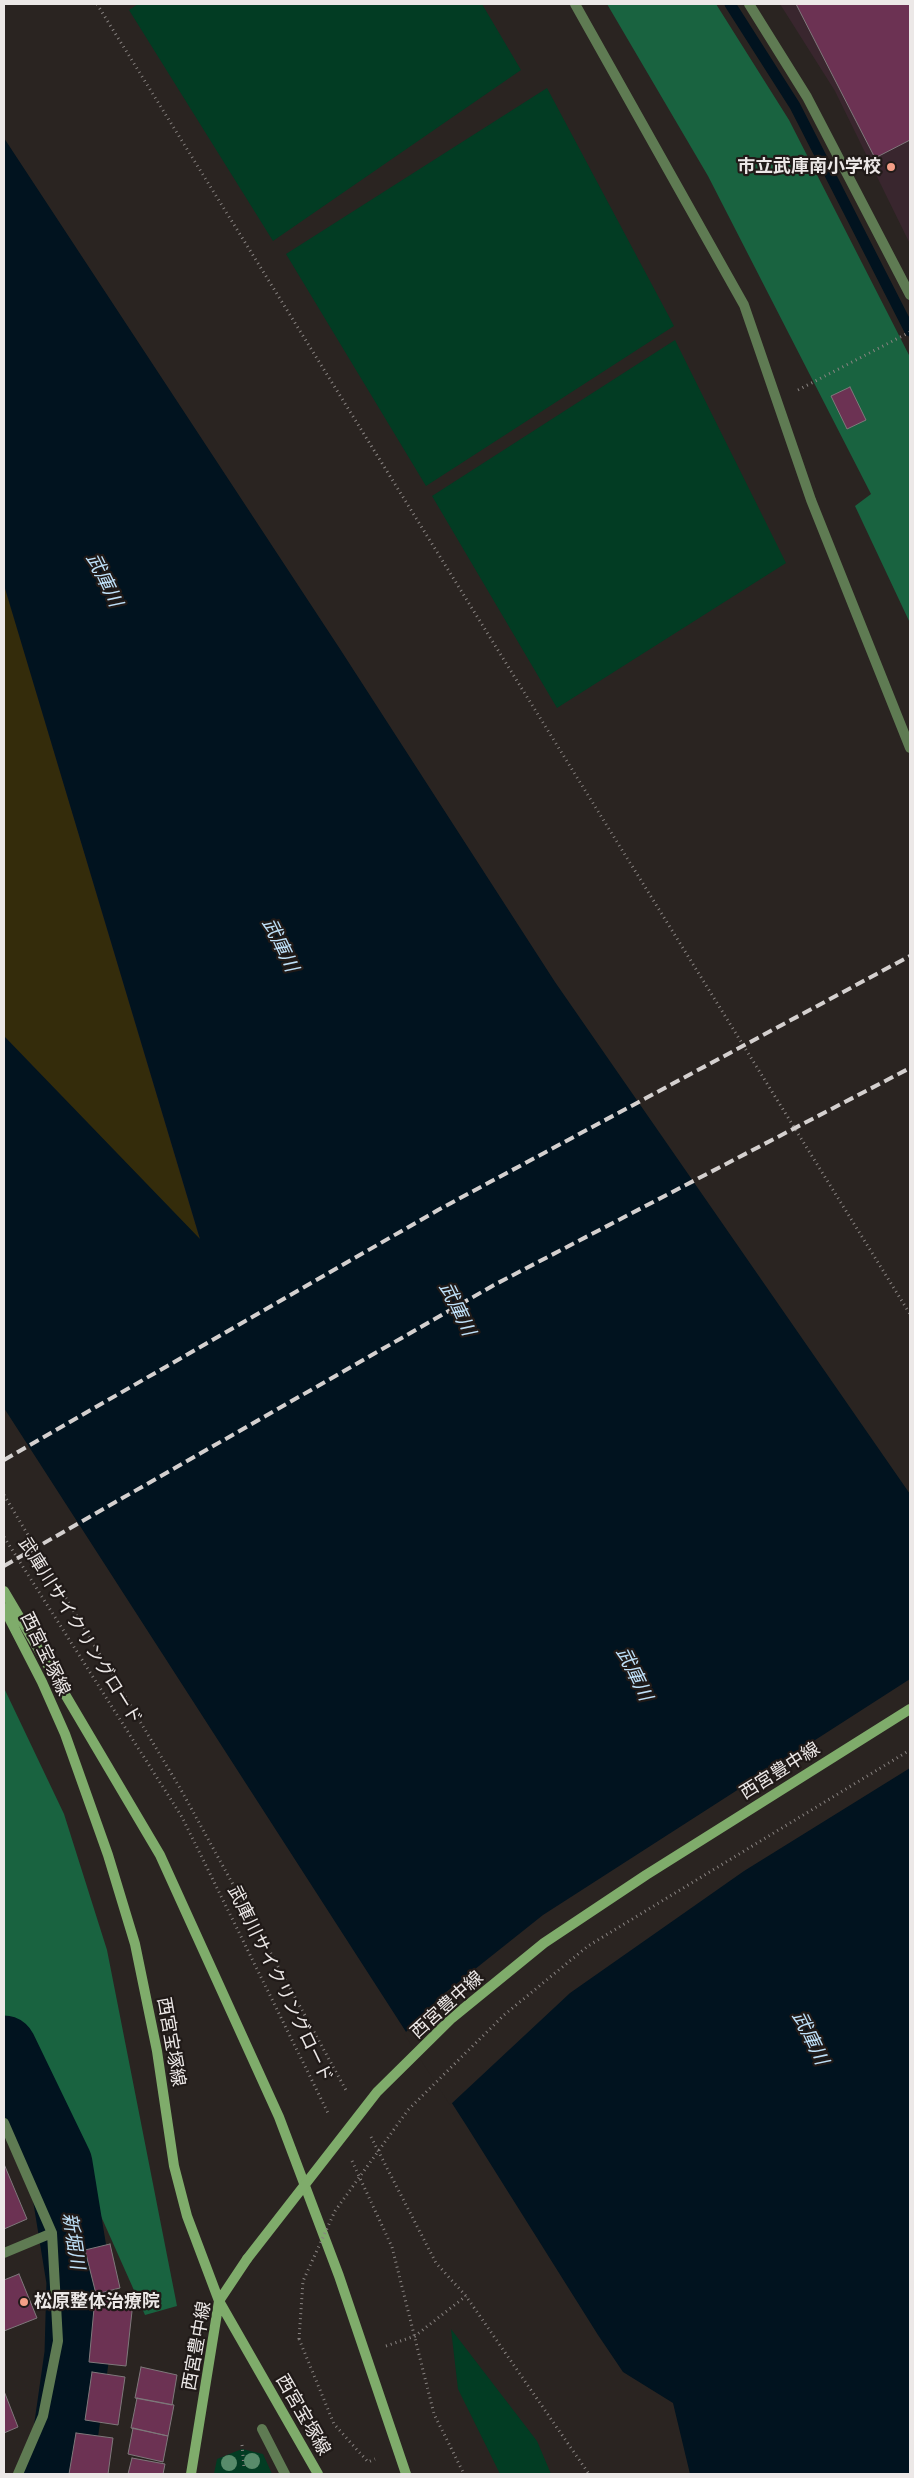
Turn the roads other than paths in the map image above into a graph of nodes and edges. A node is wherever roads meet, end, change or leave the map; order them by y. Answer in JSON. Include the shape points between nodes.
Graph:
{"nodes":[{"id":1,"x":575,"y":4,"type":"edge"},
{"id":2,"x":749,"y":4,"type":"edge"},
{"id":3,"x":910,"y":296,"type":"edge"},
{"id":4,"x":910,"y":748,"type":"edge"},
{"id":5,"x":4,"y":1591,"type":"edge"},
{"id":6,"x":4,"y":1608,"type":"edge"},
{"id":7,"x":910,"y":1709,"type":"edge"},
{"id":8,"x":4,"y":2123,"type":"edge"},
{"id":9,"x":52,"y":2233,"type":"junction"},
{"id":10,"x":4,"y":2253,"type":"edge"},
{"id":11,"x":219,"y":2301,"type":"junction"},
{"id":12,"x":262,"y":2429,"type":"dead end"},
{"id":13,"x":18,"y":2474,"type":"edge"},
{"id":14,"x":191,"y":2474,"type":"edge"},
{"id":15,"x":285,"y":2474,"type":"edge"},
{"id":16,"x":318,"y":2474,"type":"edge"},
{"id":17,"x":406,"y":2474,"type":"edge"}],
"edges":[{"from":1,"to":4,"type":"street","via":[[744,306],[811,500]]},
{"from":2,"to":3,"type":"street","via":[[807,96]]},
{"from":5,"to":17,"type":"main road","via":[[164,1864],[279,2117],[340,2276]]},
{"from":6,"to":11,"type":"main road","name":"西宮宝塚線","via":[[65,1734],[108,1855],[135,1944],[157,2051],[174,2166],[187,2216]]},
{"from":7,"to":11,"type":"main road","name":"西宮豊中線","bridge":true,"via":[[544,1943],[452,2018],[377,2092],[248,2258]]},
{"from":8,"to":9,"type":"street"},
{"from":9,"to":10,"type":"street"},
{"from":9,"to":13,"type":"street","via":[[58,2341],[43,2416]]},
{"from":11,"to":14,"type":"main road","name":"西宮豊中線"},
{"from":11,"to":16,"type":"main road","name":"西宮宝塚線"},
{"from":12,"to":15,"type":"street"}]}
